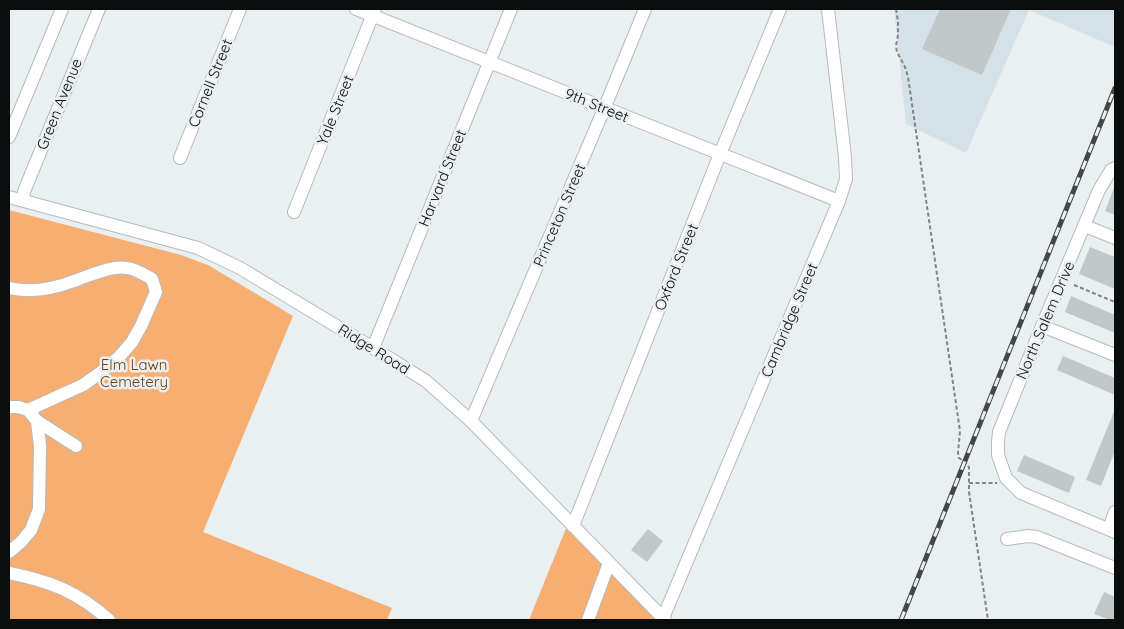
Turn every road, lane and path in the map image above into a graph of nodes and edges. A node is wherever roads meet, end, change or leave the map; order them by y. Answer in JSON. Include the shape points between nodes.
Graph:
{"nodes":[{"id":1,"x":62,"y":9,"type":"edge"},
{"id":2,"x":99,"y":9,"type":"edge"},
{"id":3,"x":240,"y":9,"type":"edge"},
{"id":4,"x":356,"y":9,"type":"edge"},
{"id":5,"x":511,"y":9,"type":"edge"},
{"id":6,"x":645,"y":9,"type":"edge"},
{"id":7,"x":780,"y":9,"type":"edge"},
{"id":8,"x":828,"y":9,"type":"edge"},
{"id":9,"x":896,"y":9,"type":"edge"},
{"id":10,"x":374,"y":12,"type":"edge"},
{"id":11,"x":490,"y":62,"type":"junction"},
{"id":12,"x":604,"y":108,"type":"junction"},
{"id":13,"x":9,"y":137,"type":"edge"},
{"id":14,"x":720,"y":154,"type":"junction"},
{"id":15,"x":180,"y":158,"type":"dead end"},
{"id":16,"x":1115,"y":168,"type":"edge"},
{"id":17,"x":9,"y":197,"type":"edge"},
{"id":18,"x":22,"y":200,"type":"junction"},
{"id":19,"x":839,"y":201,"type":"junction"},
{"id":20,"x":294,"y":212,"type":"dead end"},
{"id":21,"x":1085,"y":226,"type":"junction"},
{"id":22,"x":1115,"y":238,"type":"edge"},
{"id":23,"x":1074,"y":285,"type":"dead end"},
{"id":24,"x":9,"y":288,"type":"edge"},
{"id":25,"x":1115,"y":302,"type":"edge"},
{"id":26,"x":1042,"y":326,"type":"junction"},
{"id":27,"x":373,"y":348,"type":"junction"},
{"id":28,"x":1115,"y":355,"type":"edge"},
{"id":29,"x":9,"y":407,"type":"edge"},
{"id":30,"x":28,"y":410,"type":"junction"},
{"id":31,"x":37,"y":420,"type":"junction"},
{"id":32,"x":472,"y":421,"type":"junction"},
{"id":33,"x":76,"y":446,"type":"dead end"},
{"id":34,"x":1001,"y":481,"type":"junction"},
{"id":35,"x":969,"y":483,"type":"junction"},
{"id":36,"x":1115,"y":512,"type":"edge"},
{"id":37,"x":573,"y":526,"type":"junction"},
{"id":38,"x":1112,"y":530,"type":"edge"},
{"id":39,"x":1007,"y":539,"type":"dead end"},
{"id":40,"x":9,"y":552,"type":"edge"},
{"id":41,"x":610,"y":563,"type":"junction"},
{"id":42,"x":1115,"y":568,"type":"edge"},
{"id":43,"x":9,"y":573,"type":"edge"},
{"id":44,"x":664,"y":619,"type":"edge"},
{"id":45,"x":109,"y":620,"type":"edge"},
{"id":46,"x":588,"y":620,"type":"edge"},
{"id":47,"x":988,"y":620,"type":"edge"}],
"edges":[{"from":1,"to":13,"type":"street"},
{"from":2,"to":18,"type":"street","name":"Green Avenue"},
{"from":3,"to":15,"type":"street","name":"Cornell Street"},
{"from":4,"to":10,"type":"street","name":"9th Street"},
{"from":5,"to":11,"type":"street","name":"Harvard Street"},
{"from":6,"to":12,"type":"street","name":"Princeton Street"},
{"from":7,"to":14,"type":"street","name":"Oxford Street"},
{"from":8,"to":19,"type":"street","name":"Cambridge Street","via":[[845,158],[846,179]]},
{"from":9,"to":35,"type":"path","via":[[896,46],[908,77],[960,431],[958,453],[969,467]]},
{"from":10,"to":11,"type":"street","name":"9th Street"},
{"from":10,"to":20,"type":"street","name":"Yale Street"},
{"from":11,"to":12,"type":"street","name":"9th Street"},
{"from":11,"to":27,"type":"street","name":"Harvard Street"},
{"from":12,"to":14,"type":"street","name":"9th Street"},
{"from":12,"to":32,"type":"street","name":"Princeton Street"},
{"from":14,"to":19,"type":"street","name":"9th Street"},
{"from":14,"to":37,"type":"street","name":"Oxford Street"},
{"from":16,"to":21,"type":"street","name":"North Salem Drive","via":[[1099,190]]},
{"from":17,"to":18,"type":"street","name":"Ridge Road"},
{"from":18,"to":27,"type":"street","name":"Ridge Road","via":[[198,248],[240,268]]},
{"from":19,"to":44,"type":"street","name":"Cambridge Street"},
{"from":21,"to":22,"type":"street"},
{"from":21,"to":26,"type":"street","name":"North Salem Drive"},
{"from":23,"to":25,"type":"path"},
{"from":24,"to":30,"type":"street","via":[[36,291],[110,269],[127,268],[152,280],[156,292],[132,342],[120,356],[83,385]]},
{"from":26,"to":28,"type":"street"},
{"from":26,"to":34,"type":"street","name":"North Salem Drive","via":[[999,432]]},
{"from":27,"to":32,"type":"street","name":"Ridge Road","via":[[426,381]]},
{"from":29,"to":30,"type":"street"},
{"from":30,"to":31,"type":"street"},
{"from":31,"to":33,"type":"street"},
{"from":31,"to":40,"type":"street","via":[[39,509],[32,530]]},
{"from":32,"to":37,"type":"street","name":"Ridge Road"},
{"from":34,"to":35,"type":"path"},
{"from":34,"to":38,"type":"street","via":[[1021,493]]},
{"from":35,"to":47,"type":"path"},
{"from":36,"to":38,"type":"street"},
{"from":37,"to":41,"type":"street","name":"Ridge Road"},
{"from":39,"to":42,"type":"street","via":[[1037,537]]},
{"from":41,"to":44,"type":"street","name":"Ridge Road"},
{"from":41,"to":46,"type":"street"},
{"from":43,"to":45,"type":"street","via":[[48,582],[70,592]]}]}
